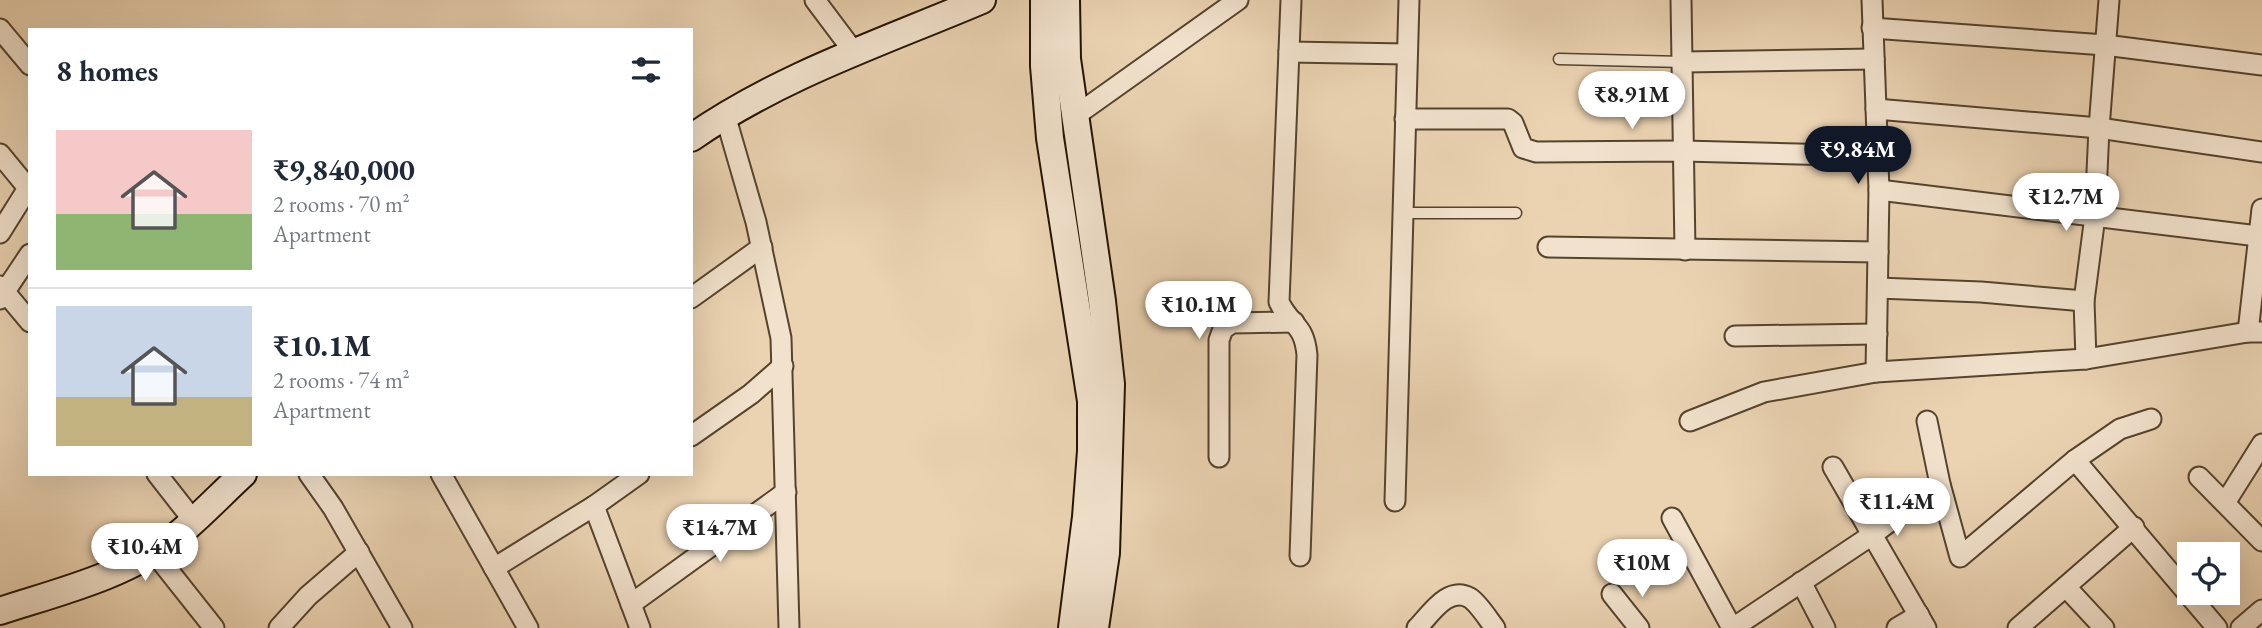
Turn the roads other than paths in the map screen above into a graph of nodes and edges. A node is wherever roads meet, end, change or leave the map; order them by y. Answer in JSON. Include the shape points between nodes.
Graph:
{"nodes":[{"id":1,"x":815,"y":0,"type":"edge"},
{"id":2,"x":1044,"y":0,"type":"edge"},
{"id":3,"x":1066,"y":0,"type":"edge"},
{"id":4,"x":1238,"y":0,"type":"edge"},
{"id":5,"x":1290,"y":0,"type":"edge"},
{"id":6,"x":1409,"y":0,"type":"edge"},
{"id":7,"x":1681,"y":0,"type":"edge"},
{"id":8,"x":1872,"y":0,"type":"edge"},
{"id":9,"x":2109,"y":0,"type":"edge"},
{"id":10,"x":971,"y":2,"type":"edge"},
{"id":11,"x":1872,"y":28,"type":"junction"},
{"id":12,"x":0,"y":29,"type":"edge"},
{"id":13,"x":2105,"y":46,"type":"junction"},
{"id":14,"x":854,"y":52,"type":"junction"},
{"id":15,"x":1289,"y":52,"type":"junction"},
{"id":16,"x":1407,"y":54,"type":"junction"},
{"id":17,"x":1559,"y":59,"type":"dead end"},
{"id":18,"x":1874,"y":59,"type":"junction"},
{"id":19,"x":1683,"y":62,"type":"junction"},
{"id":20,"x":28,"y":63,"type":"edge"},
{"id":21,"x":2262,"y":65,"type":"edge"},
{"id":22,"x":1876,"y":109,"type":"junction"},
{"id":23,"x":725,"y":115,"type":"junction"},
{"id":24,"x":1075,"y":116,"type":"junction"},
{"id":25,"x":1405,"y":120,"type":"junction"},
{"id":26,"x":2099,"y":128,"type":"junction"},
{"id":27,"x":693,"y":137,"type":"edge"},
{"id":28,"x":1684,"y":151,"type":"junction"},
{"id":29,"x":2262,"y":152,"type":"edge"},
{"id":30,"x":0,"y":154,"type":"edge"},
{"id":31,"x":1878,"y":156,"type":"junction"},
{"id":32,"x":28,"y":185,"type":"edge"},
{"id":33,"x":28,"y":188,"type":"edge"},
{"id":34,"x":1879,"y":190,"type":"junction"},
{"id":35,"x":2262,"y":209,"type":"edge"},
{"id":36,"x":1402,"y":213,"type":"junction"},
{"id":37,"x":1517,"y":213,"type":"dead end"},
{"id":38,"x":2095,"y":216,"type":"junction"},
{"id":39,"x":0,"y":233,"type":"edge"},
{"id":40,"x":2258,"y":236,"type":"junction"},
{"id":41,"x":762,"y":247,"type":"junction"},
{"id":42,"x":1548,"y":247,"type":"dead end"},
{"id":43,"x":1685,"y":250,"type":"junction"},
{"id":44,"x":1878,"y":252,"type":"junction"},
{"id":45,"x":28,"y":257,"type":"edge"},
{"id":46,"x":1878,"y":288,"type":"junction"},
{"id":47,"x":1,"y":292,"type":"edge"},
{"id":48,"x":693,"y":297,"type":"edge"},
{"id":49,"x":2084,"y":301,"type":"junction"},
{"id":50,"x":28,"y":320,"type":"edge"},
{"id":51,"x":1294,"y":322,"type":"junction"},
{"id":52,"x":2255,"y":332,"type":"edge"},
{"id":53,"x":1877,"y":334,"type":"junction"},
{"id":54,"x":1735,"y":337,"type":"dead end"},
{"id":55,"x":2087,"y":359,"type":"junction"},
{"id":56,"x":783,"y":366,"type":"junction"},
{"id":57,"x":1876,"y":372,"type":"junction"},
{"id":58,"x":2151,"y":419,"type":"dead end"},
{"id":59,"x":1690,"y":421,"type":"dead end"},
{"id":60,"x":1927,"y":421,"type":"dead end"},
{"id":61,"x":693,"y":435,"type":"edge"},
{"id":62,"x":2262,"y":444,"type":"edge"},
{"id":63,"x":1219,"y":457,"type":"dead end"},
{"id":64,"x":2075,"y":460,"type":"junction"},
{"id":65,"x":1833,"y":467,"type":"dead end"},
{"id":66,"x":159,"y":476,"type":"edge"},
{"id":67,"x":241,"y":476,"type":"edge"},
{"id":68,"x":310,"y":476,"type":"edge"},
{"id":69,"x":446,"y":476,"type":"edge"},
{"id":70,"x":636,"y":476,"type":"edge"},
{"id":71,"x":2199,"y":477,"type":"dead end"},
{"id":72,"x":1940,"y":484,"type":"junction"},
{"id":73,"x":786,"y":492,"type":"junction"},
{"id":74,"x":1395,"y":501,"type":"dead end"},
{"id":75,"x":2225,"y":503,"type":"junction"},
{"id":76,"x":594,"y":506,"type":"junction"},
{"id":77,"x":1672,"y":518,"type":"dead end"},
{"id":78,"x":193,"y":520,"type":"junction"},
{"id":79,"x":2134,"y":527,"type":"junction"},
{"id":80,"x":1872,"y":535,"type":"junction"},
{"id":81,"x":2262,"y":541,"type":"edge"},
{"id":82,"x":153,"y":551,"type":"junction"},
{"id":83,"x":359,"y":552,"type":"junction"},
{"id":84,"x":1300,"y":556,"type":"dead end"},
{"id":85,"x":494,"y":568,"type":"junction"},
{"id":86,"x":1801,"y":582,"type":"junction"},
{"id":87,"x":2066,"y":587,"type":"junction"},
{"id":88,"x":1612,"y":594,"type":"dead end"},
{"id":89,"x":631,"y":604,"type":"junction"},
{"id":90,"x":2262,"y":610,"type":"edge"},
{"id":91,"x":0,"y":611,"type":"edge"},
{"id":92,"x":1922,"y":622,"type":"edge"},
{"id":93,"x":214,"y":628,"type":"edge"},
{"id":94,"x":279,"y":628,"type":"edge"},
{"id":95,"x":402,"y":628,"type":"edge"},
{"id":96,"x":528,"y":628,"type":"edge"},
{"id":97,"x":640,"y":628,"type":"edge"},
{"id":98,"x":789,"y":628,"type":"edge"},
{"id":99,"x":1072,"y":628,"type":"edge"},
{"id":100,"x":1095,"y":628,"type":"edge"},
{"id":101,"x":1417,"y":628,"type":"edge"},
{"id":102,"x":1495,"y":628,"type":"edge"},
{"id":103,"x":1639,"y":628,"type":"edge"},
{"id":104,"x":1732,"y":628,"type":"edge"},
{"id":105,"x":1825,"y":628,"type":"edge"},
{"id":106,"x":1897,"y":628,"type":"edge"},
{"id":107,"x":2018,"y":628,"type":"edge"},
{"id":108,"x":2105,"y":628,"type":"edge"},
{"id":109,"x":2217,"y":628,"type":"edge"},
{"id":110,"x":2241,"y":628,"type":"edge"}],
"edges":[{"from":1,"to":14,"type":"street"},
{"from":2,"to":99,"type":"main road","via":[[1051,138],[1091,401],[1086,517]]},
{"from":3,"to":24,"type":"main road","via":[[1067,59]]},
{"from":4,"to":24,"type":"street"},
{"from":5,"to":15,"type":"street"},
{"from":6,"to":16,"type":"street"},
{"from":7,"to":19,"type":"street"},
{"from":8,"to":11,"type":"street"},
{"from":9,"to":13,"type":"street"},
{"from":10,"to":14,"type":"main road"},
{"from":11,"to":13,"type":"street"},
{"from":11,"to":18,"type":"street"},
{"from":12,"to":20,"type":"street"},
{"from":13,"to":21,"type":"street"},
{"from":13,"to":26,"type":"street"},
{"from":14,"to":23,"type":"main road"},
{"from":15,"to":16,"type":"street"},
{"from":15,"to":51,"type":"street","via":[[1279,302]]},
{"from":16,"to":25,"type":"street"},
{"from":17,"to":19,"type":"lane"},
{"from":18,"to":19,"type":"street"},
{"from":18,"to":22,"type":"street"},
{"from":19,"to":28,"type":"street"},
{"from":22,"to":26,"type":"street"},
{"from":22,"to":31,"type":"street"},
{"from":23,"to":27,"type":"main road"},
{"from":23,"to":41,"type":"street"},
{"from":24,"to":100,"type":"main road","via":[[1111,384],[1106,553]]},
{"from":25,"to":28,"type":"street","via":[[1508,119],[1523,148],[1536,152]]},
{"from":25,"to":36,"type":"street"},
{"from":26,"to":29,"type":"street"},
{"from":26,"to":38,"type":"street"},
{"from":28,"to":31,"type":"street"},
{"from":28,"to":43,"type":"street"},
{"from":30,"to":32,"type":"street"},
{"from":31,"to":34,"type":"street"},
{"from":33,"to":39,"type":"street"},
{"from":34,"to":38,"type":"street"},
{"from":34,"to":44,"type":"street"},
{"from":35,"to":40,"type":"street"},
{"from":36,"to":37,"type":"lane"},
{"from":36,"to":74,"type":"street"},
{"from":38,"to":40,"type":"street"},
{"from":38,"to":49,"type":"street"},
{"from":40,"to":52,"type":"street"},
{"from":41,"to":48,"type":"street"},
{"from":41,"to":56,"type":"street","via":[[777,311]]},
{"from":42,"to":43,"type":"street"},
{"from":43,"to":44,"type":"street"},
{"from":44,"to":46,"type":"street"},
{"from":45,"to":47,"type":"street"},
{"from":46,"to":49,"type":"street"},
{"from":46,"to":53,"type":"street"},
{"from":47,"to":50,"type":"street"},
{"from":49,"to":55,"type":"street"},
{"from":51,"to":63,"type":"street","via":[[1232,323],[1223,329],[1219,340]]},
{"from":51,"to":84,"type":"street","via":[[1305,338],[1307,355]]},
{"from":52,"to":55,"type":"street"},
{"from":53,"to":54,"type":"street"},
{"from":53,"to":57,"type":"street"},
{"from":55,"to":57,"type":"street"},
{"from":56,"to":61,"type":"street"},
{"from":56,"to":73,"type":"street"},
{"from":57,"to":59,"type":"street","via":[[1764,392]]},
{"from":58,"to":64,"type":"street","via":[[2120,429]]},
{"from":60,"to":72,"type":"street"},
{"from":62,"to":75,"type":"street"},
{"from":64,"to":72,"type":"street","via":[[1960,557]]},
{"from":64,"to":79,"type":"street"},
{"from":65,"to":80,"type":"street"},
{"from":66,"to":78,"type":"street"},
{"from":67,"to":78,"type":"main road"},
{"from":68,"to":83,"type":"street"},
{"from":69,"to":85,"type":"street"},
{"from":70,"to":76,"type":"street"},
{"from":71,"to":75,"type":"street"},
{"from":72,"to":80,"type":"street"},
{"from":73,"to":89,"type":"street"},
{"from":73,"to":98,"type":"street"},
{"from":75,"to":81,"type":"street"},
{"from":76,"to":85,"type":"street"},
{"from":76,"to":89,"type":"street"},
{"from":77,"to":104,"type":"street"},
{"from":78,"to":82,"type":"main road"},
{"from":79,"to":87,"type":"street"},
{"from":79,"to":109,"type":"street"},
{"from":80,"to":86,"type":"street"},
{"from":80,"to":92,"type":"street"},
{"from":82,"to":91,"type":"main road","via":[[128,566]]},
{"from":82,"to":93,"type":"street"},
{"from":83,"to":94,"type":"street"},
{"from":83,"to":95,"type":"street"},
{"from":85,"to":96,"type":"street"},
{"from":86,"to":104,"type":"street"},
{"from":86,"to":105,"type":"street"},
{"from":87,"to":107,"type":"street"},
{"from":87,"to":108,"type":"street"},
{"from":88,"to":103,"type":"street"},
{"from":89,"to":97,"type":"street"},
{"from":90,"to":110,"type":"street"},
{"from":92,"to":106,"type":"street"},
{"from":101,"to":102,"type":"street","via":[[1450,595],[1471,598]]}]}
